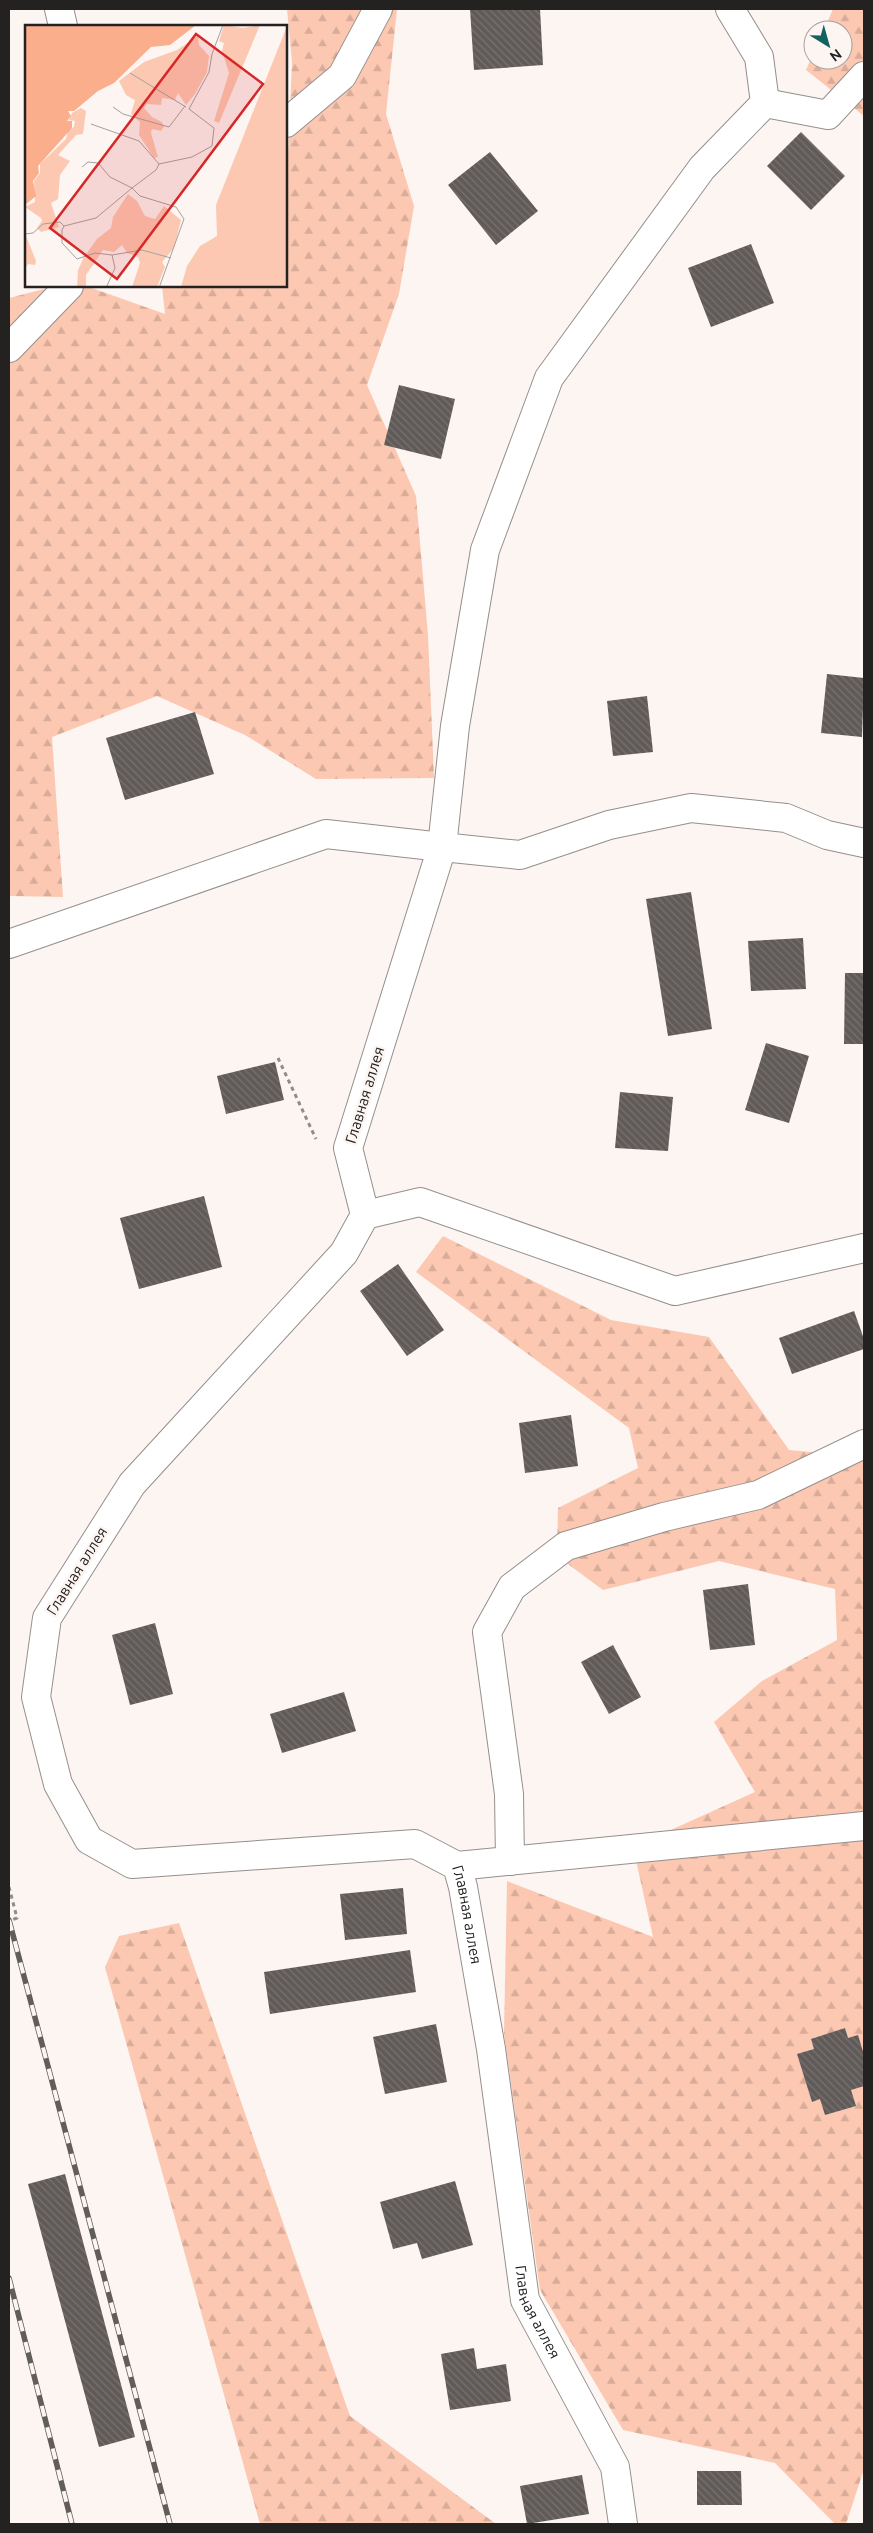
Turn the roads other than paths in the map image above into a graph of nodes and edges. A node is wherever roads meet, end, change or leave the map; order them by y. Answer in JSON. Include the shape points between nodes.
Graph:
{"nodes":[{"id":1,"x":59,"y":9,"type":"edge"},
{"id":2,"x":378,"y":9,"type":"edge"},
{"id":3,"x":730,"y":9,"type":"edge"},
{"id":4,"x":63,"y":25,"type":"edge"},
{"id":5,"x":864,"y":76,"type":"edge"},
{"id":6,"x":765,"y":103,"type":"junction"},
{"id":7,"x":288,"y":121,"type":"edge"},
{"id":8,"x":67,"y":288,"type":"edge"},
{"id":9,"x":9,"y":348,"type":"edge"},
{"id":10,"x":864,"y":843,"type":"edge"},
{"id":11,"x":442,"y":847,"type":"junction"},
{"id":12,"x":9,"y":944,"type":"edge"},
{"id":13,"x":365,"y":1216,"type":"junction"},
{"id":14,"x":864,"y":1248,"type":"edge"},
{"id":15,"x":864,"y":1444,"type":"edge"},
{"id":16,"x":864,"y":1826,"type":"edge"},
{"id":17,"x":510,"y":1860,"type":"junction"},
{"id":18,"x":457,"y":1866,"type":"junction"},
{"id":19,"x":622,"y":2524,"type":"edge"}],
"edges":[{"from":1,"to":4,"type":"street"},
{"from":2,"to":7,"type":"street","via":[[342,76]]},
{"from":3,"to":6,"type":"street","via":[[760,57]]},
{"from":5,"to":6,"type":"street","via":[[828,115]]},
{"from":6,"to":11,"type":"street","name":"Главная аллея","via":[[702,168],[549,378],[485,550],[456,726]]},
{"from":8,"to":9,"type":"street"},
{"from":10,"to":11,"type":"street","via":[[827,835],[786,818],[691,808],[608,825],[520,855]]},
{"from":11,"to":12,"type":"street","via":[[326,834]]},
{"from":11,"to":13,"type":"street","name":"Главная аллея","via":[[348,1148]]},
{"from":13,"to":14,"type":"street","via":[[420,1202],[675,1291]]},
{"from":13,"to":18,"type":"street","name":"Главная аллея","via":[[344,1253],[132,1484],[46,1618],[36,1697],[58,1784],[89,1840],[132,1864],[415,1844]]},
{"from":15,"to":17,"type":"street","via":[[758,1495],[664,1517],[566,1546],[512,1587],[487,1632],[509,1794]]},
{"from":16,"to":17,"type":"street"},
{"from":17,"to":18,"type":"street"},
{"from":18,"to":19,"type":"street","name":"Главная аллея","via":[[491,2049],[525,2300],[615,2467]]}]}
